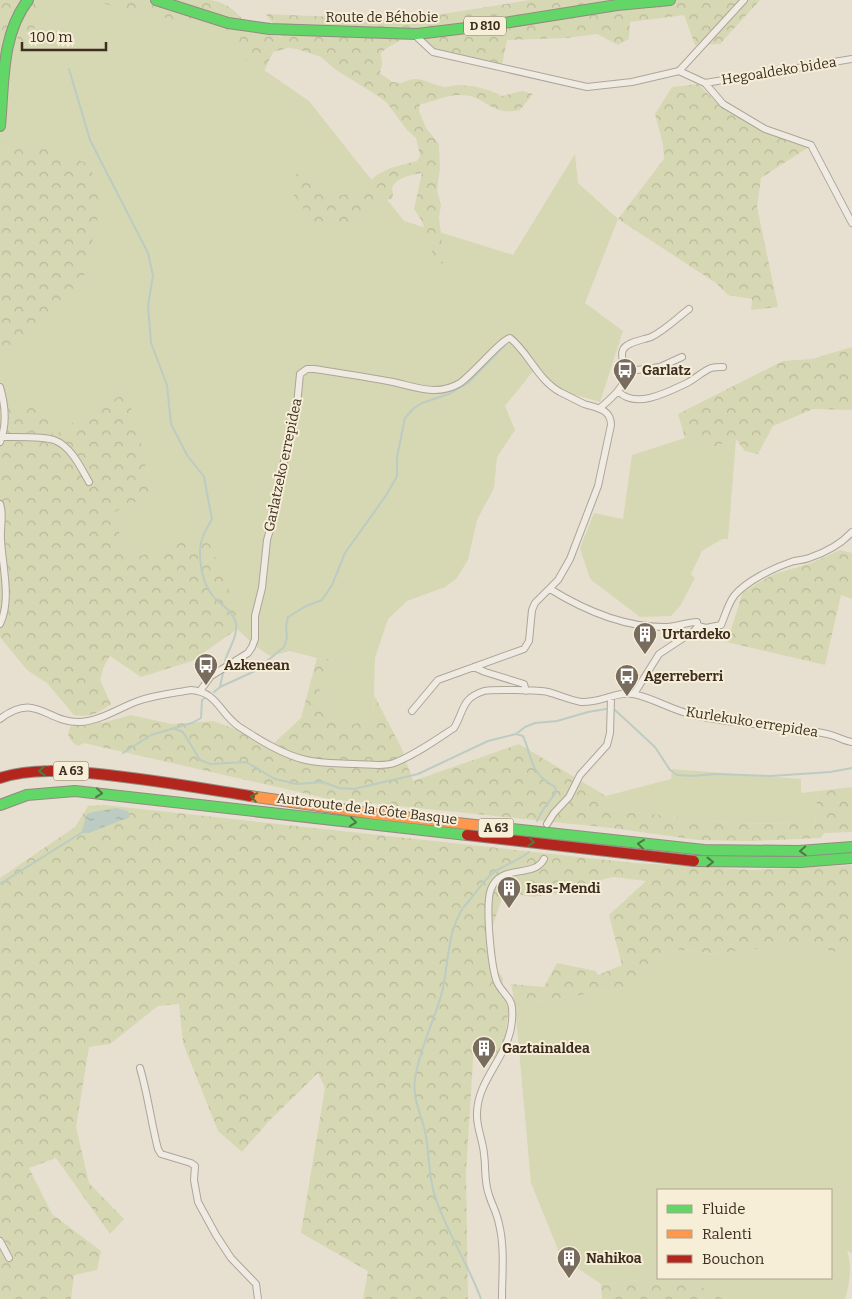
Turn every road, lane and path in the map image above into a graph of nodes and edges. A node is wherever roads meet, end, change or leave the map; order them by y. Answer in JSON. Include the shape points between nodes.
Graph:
{"nodes":[{"id":1,"x":28,"y":0,"type":"edge"},
{"id":2,"x":156,"y":0,"type":"edge"},
{"id":3,"x":670,"y":0,"type":"edge"},
{"id":4,"x":744,"y":0,"type":"edge"},
{"id":5,"x":417,"y":34,"type":"junction"},
{"id":6,"x":852,"y":59,"type":"edge"},
{"id":7,"x":678,"y":71,"type":"junction"},
{"id":8,"x":705,"y":83,"type":"junction"},
{"id":9,"x":0,"y":126,"type":"edge"},
{"id":10,"x":852,"y":223,"type":"edge"},
{"id":11,"x":689,"y":309,"type":"dead end"},
{"id":12,"x":682,"y":357,"type":"dead end"},
{"id":13,"x":723,"y":367,"type":"dead end"},
{"id":14,"x":629,"y":372,"type":"junction"},
{"id":15,"x":0,"y":387,"type":"edge"},
{"id":16,"x":618,"y":392,"type":"junction"},
{"id":17,"x":600,"y":408,"type":"junction"},
{"id":18,"x":1,"y":439,"type":"edge"},
{"id":19,"x":89,"y":482,"type":"dead end"},
{"id":20,"x":0,"y":504,"type":"edge"},
{"id":21,"x":852,"y":532,"type":"edge"},
{"id":22,"x":550,"y":589,"type":"junction"},
{"id":23,"x":0,"y":624,"type":"edge"},
{"id":24,"x":698,"y":626,"type":"junction"},
{"id":25,"x":474,"y":667,"type":"junction"},
{"id":26,"x":200,"y":690,"type":"junction"},
{"id":27,"x":526,"y":691,"type":"junction"},
{"id":28,"x":634,"y":694,"type":"junction"},
{"id":29,"x":610,"y":698,"type":"junction"},
{"id":30,"x":412,"y":711,"type":"dead end"},
{"id":31,"x":0,"y":719,"type":"edge"},
{"id":32,"x":852,"y":742,"type":"edge"},
{"id":33,"x":0,"y":778,"type":"edge"},
{"id":34,"x":0,"y":805,"type":"edge"},
{"id":35,"x":547,"y":824,"type":"dead end"},
{"id":36,"x":852,"y":847,"type":"edge"},
{"id":37,"x":852,"y":858,"type":"edge"},
{"id":38,"x":544,"y":859,"type":"dead end"},
{"id":39,"x":140,"y":1068,"type":"dead end"},
{"id":40,"x":0,"y":1241,"type":"edge"},
{"id":41,"x":9,"y":1258,"type":"dead end"},
{"id":42,"x":258,"y":1299,"type":"edge"},
{"id":43,"x":502,"y":1299,"type":"edge"}],
"edges":[{"from":1,"to":9,"type":"main road","via":[[15,19],[9,39]]},
{"from":2,"to":5,"type":"main road","name":"Route de Béhobie","number":"D 810","via":[[228,23],[270,29]]},
{"from":3,"to":5,"type":"main road","name":"Route de Béhobie","number":"D 810"},
{"from":4,"to":7,"type":"street"},
{"from":5,"to":7,"type":"street","via":[[433,52],[587,87],[632,82]]},
{"from":6,"to":8,"type":"street","name":"Hegoaldeko bidea"},
{"from":7,"to":8,"type":"street"},
{"from":8,"to":10,"type":"street","via":[[723,104],[765,129],[811,145]]},
{"from":11,"to":14,"type":"street","via":[[653,336],[626,345],[623,356]]},
{"from":12,"to":14,"type":"street","via":[[660,367]]},
{"from":13,"to":16,"type":"street","via":[[710,368],[688,382],[648,399],[625,398]]},
{"from":14,"to":16,"type":"street"},
{"from":15,"to":18,"type":"street","via":[[4,409]]},
{"from":16,"to":17,"type":"street"},
{"from":17,"to":22,"type":"street","via":[[607,413],[612,426],[598,486],[565,571]]},
{"from":17,"to":26,"type":"street","name":"Garlatzeko errepidea","via":[[552,387],[510,338],[504,340],[472,374],[443,390],[426,390],[314,369],[303,370],[267,540],[262,588],[255,616],[255,639],[248,653],[211,676]]},
{"from":18,"to":19,"type":"street","via":[[53,439],[67,450]]},
{"from":20,"to":23,"type":"street","via":[[5,585],[4,616]]},
{"from":21,"to":24,"type":"street","via":[[825,551],[777,568],[747,584],[733,597],[721,625]]},
{"from":22,"to":24,"type":"street","via":[[570,602],[645,626],[667,627],[691,622],[697,622]]},
{"from":22,"to":25,"type":"street","via":[[535,603],[529,641],[524,649]]},
{"from":24,"to":28,"type":"street","via":[[659,654]]},
{"from":25,"to":27,"type":"street","via":[[524,684]]},
{"from":25,"to":30,"type":"street","via":[[438,680]]},
{"from":26,"to":27,"type":"street","name":"Kurlekuko errepidea","via":[[210,695],[237,725],[279,750],[307,760],[377,765],[393,764],[454,728],[466,702],[474,696],[485,691]]},
{"from":26,"to":31,"type":"street","via":[[139,701],[82,722],[70,722],[30,707]]},
{"from":27,"to":29,"type":"street","name":"Kurlekuko errepidea","via":[[540,691],[579,701]]},
{"from":28,"to":29,"type":"street","name":"Kurlekuko errepidea"},
{"from":28,"to":32,"type":"street","name":"Kurlekuko errepidea","via":[[696,716],[798,730]]},
{"from":29,"to":35,"type":"street","via":[[607,745],[580,775]]},
{"from":36,"to":33,"type":"main road","name":"Autoroute de la Côte Basque","number":"A 63","one_way":true,"via":[[800,851],[704,850],[348,810],[69,770]]},
{"from":34,"to":37,"type":"main road","name":"Autoroute de la Côte Basque","number":"A 63","one_way":true,"via":[[25,796],[75,791],[704,862],[800,862]]},
{"from":38,"to":43,"type":"street","via":[[539,866],[509,872],[492,886],[490,892],[490,928],[496,977],[501,990],[511,1001],[513,1011],[508,1043],[482,1087],[477,1115],[486,1185],[502,1238]]},
{"from":39,"to":42,"type":"street","via":[[160,1154],[195,1166],[198,1202],[231,1258],[256,1284]]},
{"from":40,"to":41,"type":"street"}]}
